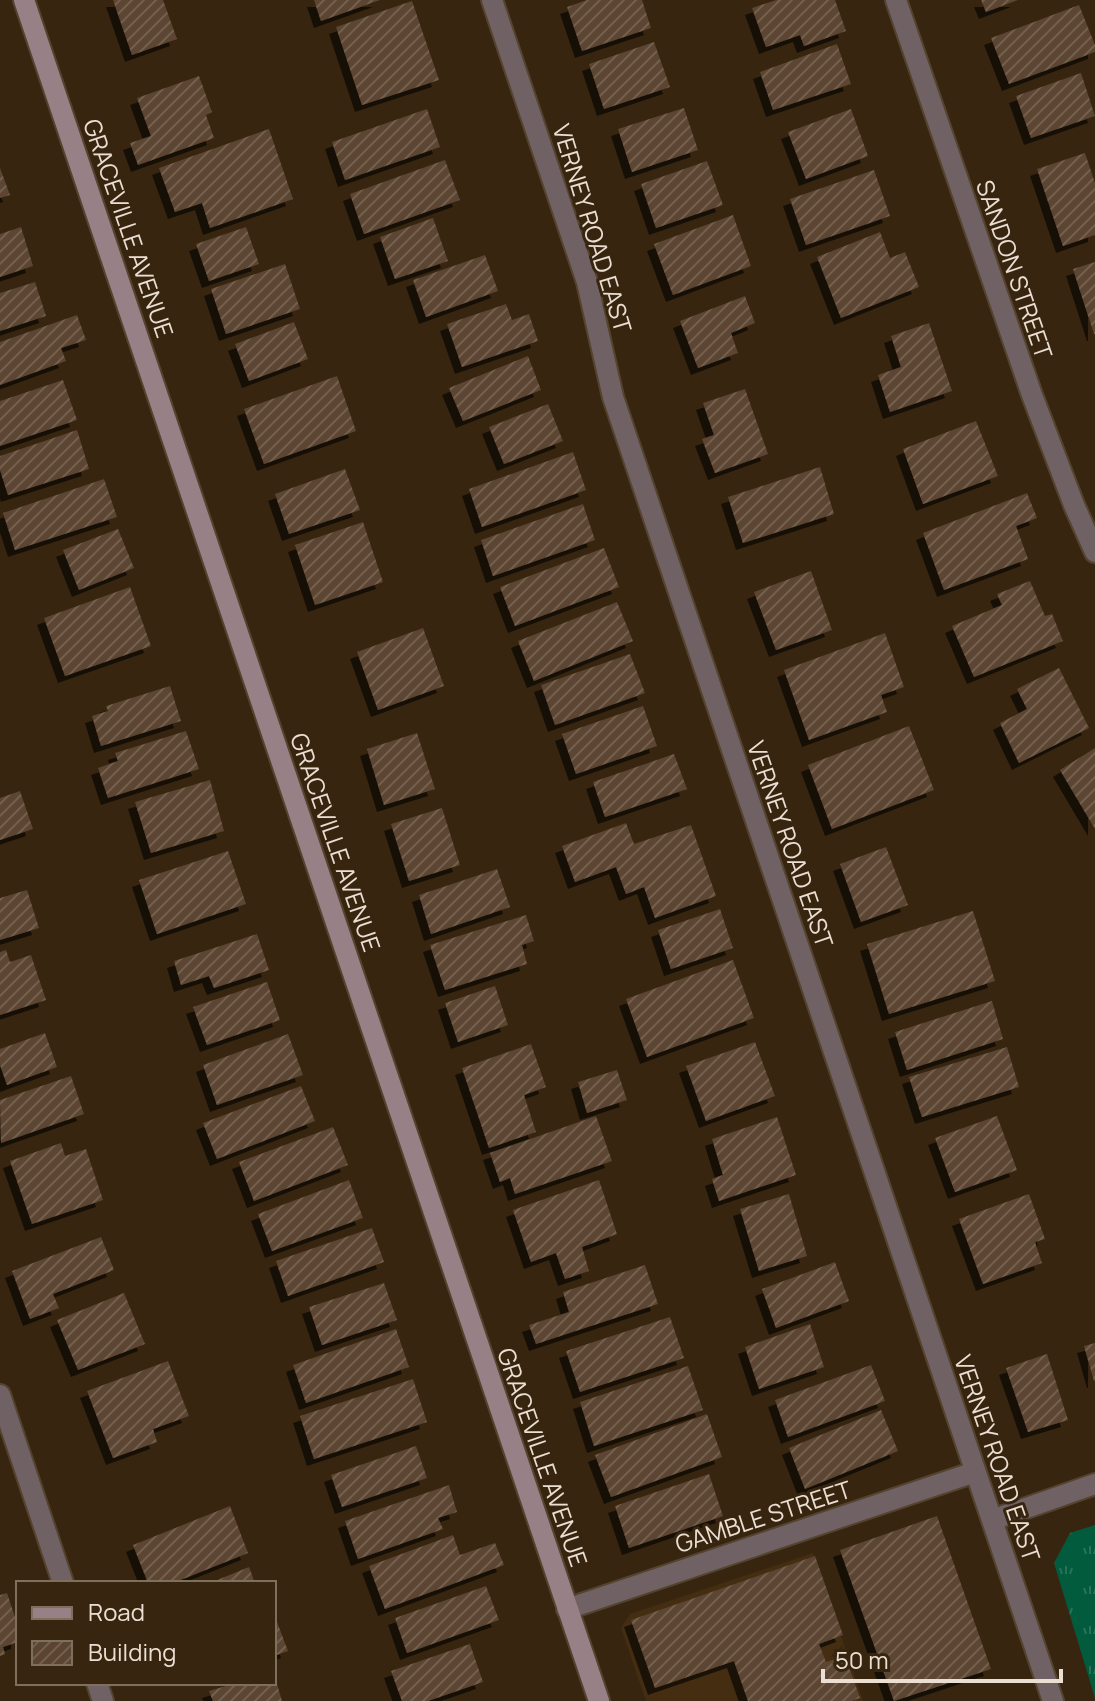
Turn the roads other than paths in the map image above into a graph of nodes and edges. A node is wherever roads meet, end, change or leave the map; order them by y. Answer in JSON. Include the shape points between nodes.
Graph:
{"nodes":[{"id":1,"x":24,"y":0,"type":"edge"},
{"id":2,"x":492,"y":0,"type":"edge"},
{"id":3,"x":896,"y":0,"type":"edge"},
{"id":4,"x":1095,"y":552,"type":"edge"},
{"id":5,"x":0,"y":1395,"type":"edge"},
{"id":6,"x":975,"y":1472,"type":"junction"},
{"id":7,"x":1095,"y":1484,"type":"edge"},
{"id":8,"x":992,"y":1520,"type":"junction"},
{"id":9,"x":62,"y":1581,"type":"edge"},
{"id":10,"x":567,"y":1609,"type":"junction"},
{"id":11,"x":599,"y":1701,"type":"edge"},
{"id":12,"x":1053,"y":1701,"type":"edge"}],
"edges":[{"from":1,"to":10,"type":"main road","name":"GRACEVILLE AVENUE"},
{"from":2,"to":6,"type":"street","name":"VERNEY ROAD EAST","via":[[587,282],[613,397]]},
{"from":3,"to":4,"type":"street","name":"SANDON STREET","via":[[1032,395]]},
{"from":5,"to":9,"type":"street"},
{"from":6,"to":8,"type":"street","name":"VERNEY ROAD EAST"},
{"from":6,"to":10,"type":"street","name":"GAMBLE STREET"},
{"from":7,"to":8,"type":"street"},
{"from":8,"to":12,"type":"street","name":"VERNEY ROAD EAST"},
{"from":10,"to":11,"type":"main road","name":"GRACEVILLE AVENUE"}]}
